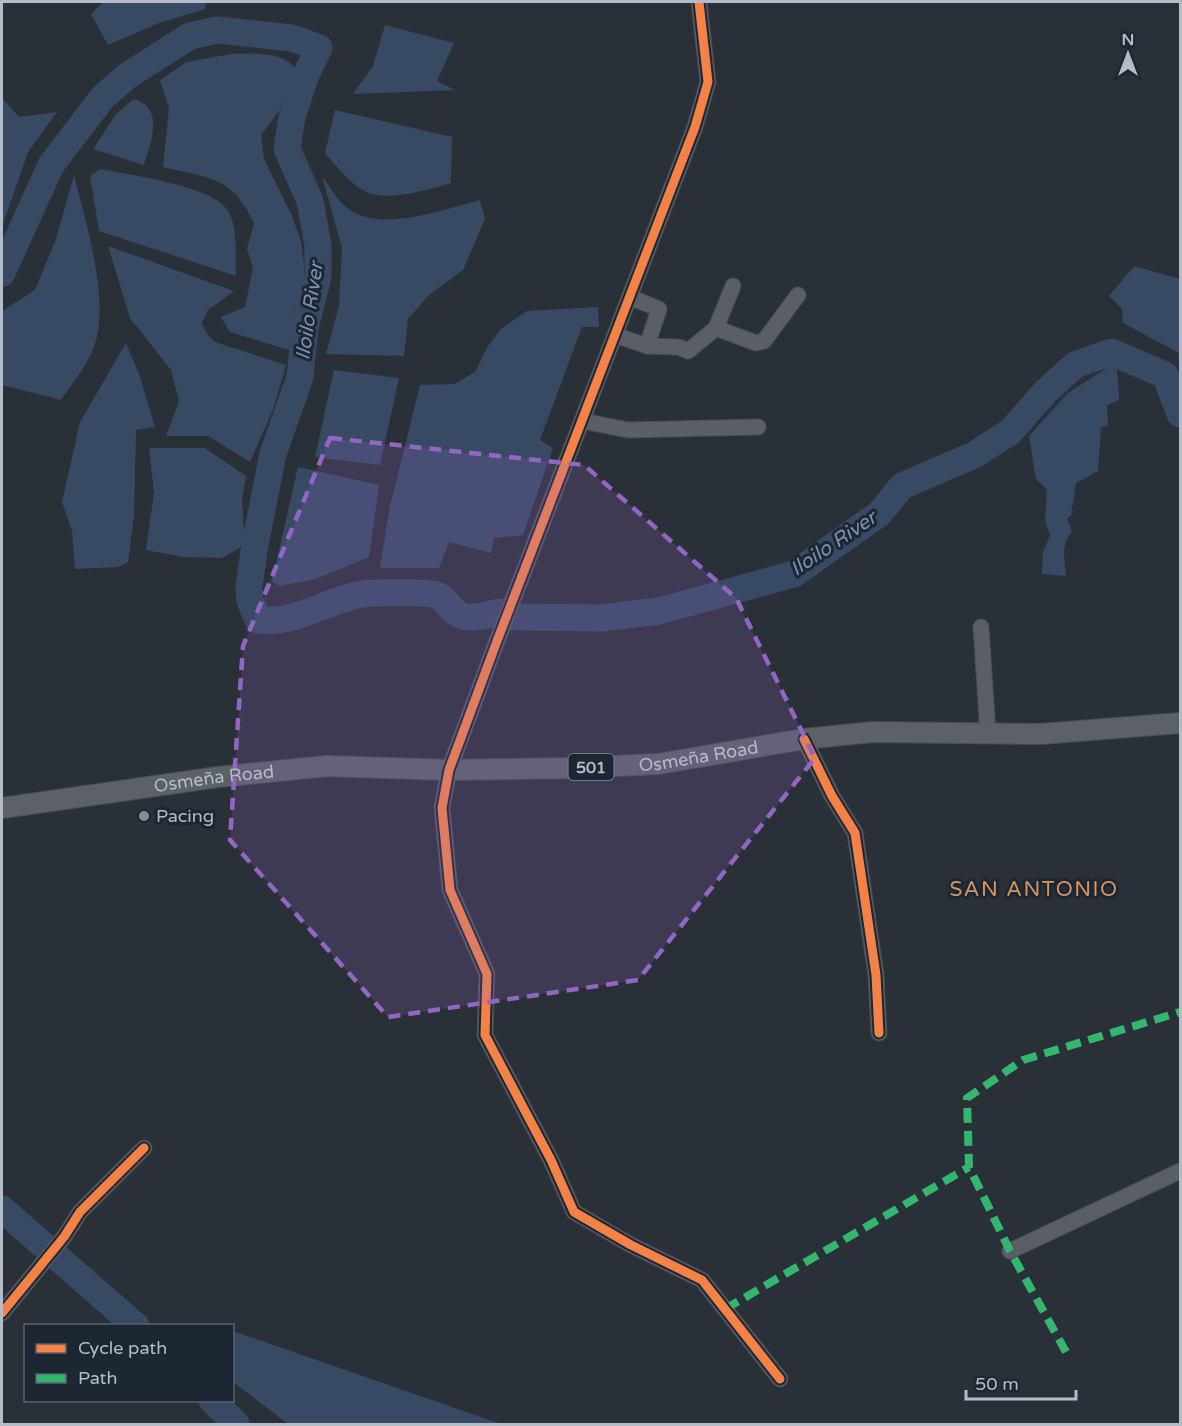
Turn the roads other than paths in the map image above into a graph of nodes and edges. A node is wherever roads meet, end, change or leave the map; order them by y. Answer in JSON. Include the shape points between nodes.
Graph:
{"nodes":[{"id":1,"x":699,"y":2,"type":"edge"},
{"id":2,"x":733,"y":286,"type":"dead end"},
{"id":3,"x":798,"y":295,"type":"dead end"},
{"id":4,"x":630,"y":297,"type":"junction"},
{"id":5,"x":716,"y":328,"type":"junction"},
{"id":6,"x":615,"y":335,"type":"junction"},
{"id":7,"x":647,"y":346,"type":"junction"},
{"id":8,"x":583,"y":422,"type":"junction"},
{"id":9,"x":758,"y":427,"type":"dead end"},
{"id":10,"x":981,"y":627,"type":"dead end"},
{"id":11,"x":1180,"y":723,"type":"edge"},
{"id":12,"x":988,"y":734,"type":"junction"},
{"id":13,"x":804,"y":740,"type":"junction"},
{"id":14,"x":449,"y":770,"type":"junction"},
{"id":15,"x":2,"y":808,"type":"edge"},
{"id":16,"x":879,"y":1033,"type":"dead end"},
{"id":17,"x":144,"y":1148,"type":"dead end"},
{"id":18,"x":1180,"y":1171,"type":"edge"},
{"id":19,"x":1010,"y":1251,"type":"dead end"},
{"id":20,"x":2,"y":1313,"type":"edge"},
{"id":21,"x":780,"y":1379,"type":"dead end"}],
"edges":[{"from":1,"to":4,"type":"street","via":[[708,82]]},
{"from":2,"to":5,"type":"street"},
{"from":3,"to":5,"type":"street","via":[[764,341],[756,343]]},
{"from":4,"to":6,"type":"street"},
{"from":4,"to":7,"type":"street","via":[[659,309]]},
{"from":5,"to":7,"type":"street","via":[[688,351]]},
{"from":6,"to":7,"type":"street"},
{"from":6,"to":8,"type":"street"},
{"from":8,"to":9,"type":"street","via":[[627,430]]},
{"from":8,"to":14,"type":"street"},
{"from":10,"to":12,"type":"street"},
{"from":11,"to":12,"type":"main road","name":"Osmeña Road","number":"501"},
{"from":12,"to":13,"type":"main road","name":"Osmeña Road","number":"501","via":[[873,732]]},
{"from":13,"to":14,"type":"main road","name":"Osmeña Road","number":"501","via":[[658,764]]},
{"from":13,"to":16,"type":"street","via":[[831,796],[855,833],[873,953]]},
{"from":14,"to":15,"type":"main road","name":"Osmeña Road","number":"501","via":[[327,766],[218,777]]},
{"from":14,"to":21,"type":"street","via":[[442,808],[450,890],[487,974],[486,1035],[574,1212],[702,1280]]},
{"from":17,"to":20,"type":"street","via":[[80,1212]]},
{"from":18,"to":19,"type":"street"}]}
